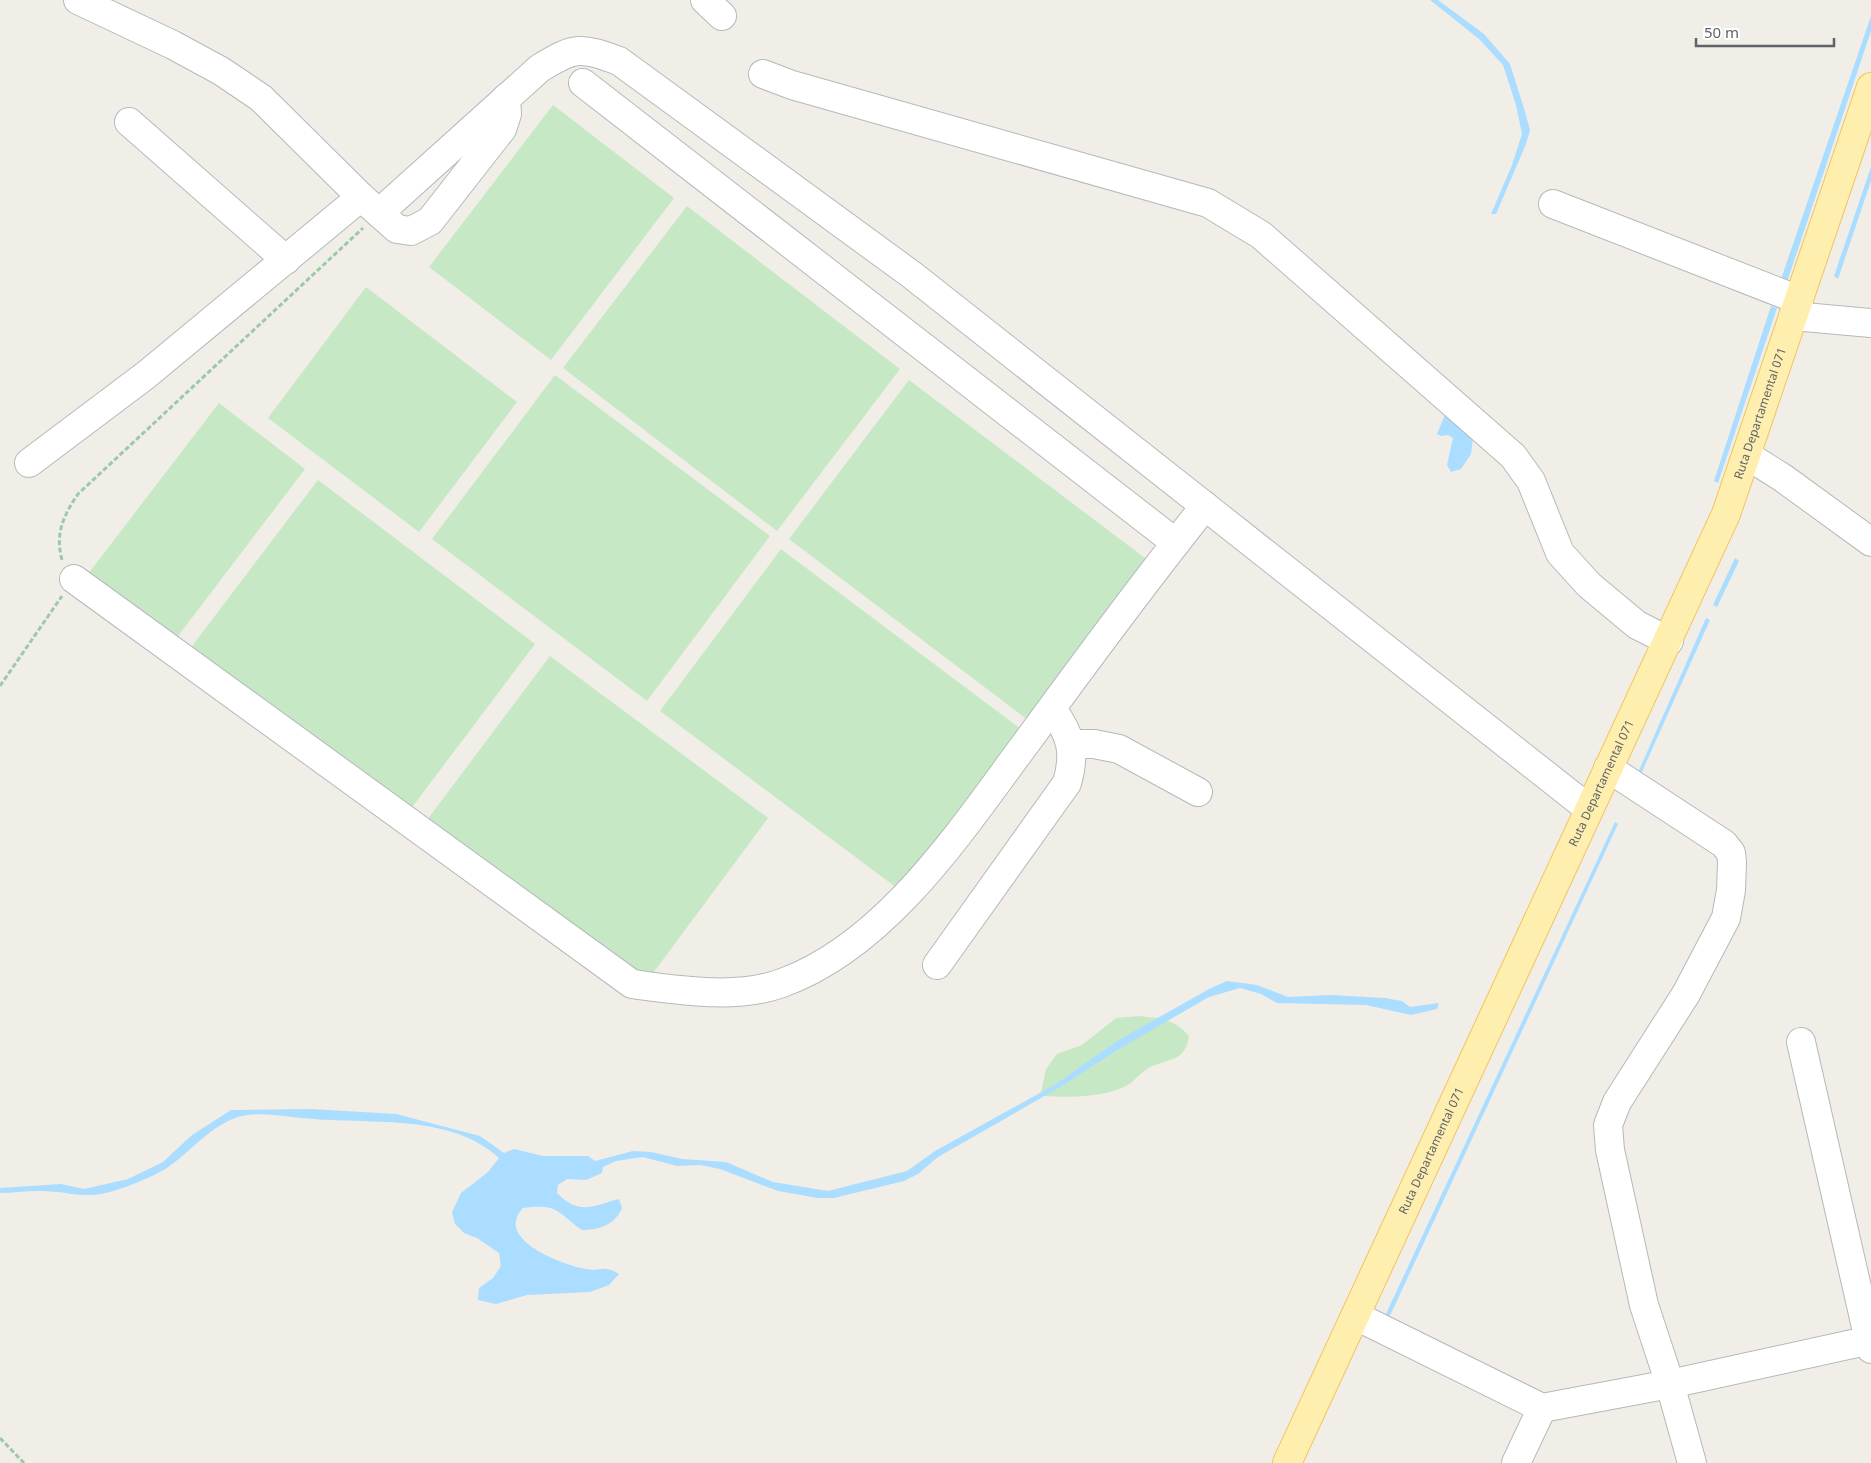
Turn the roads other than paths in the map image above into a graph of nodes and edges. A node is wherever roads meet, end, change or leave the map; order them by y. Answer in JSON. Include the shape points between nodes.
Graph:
{"nodes":[{"id":1,"x":78,"y":0,"type":"edge"},
{"id":2,"x":763,"y":74,"type":"dead end"},
{"id":3,"x":583,"y":83,"type":"dead end"},
{"id":4,"x":1871,"y":87,"type":"edge"},
{"id":5,"x":506,"y":98,"type":"junction"},
{"id":6,"x":129,"y":122,"type":"dead end"},
{"id":7,"x":1553,"y":204,"type":"dead end"},
{"id":8,"x":370,"y":205,"type":"junction"},
{"id":9,"x":286,"y":260,"type":"junction"},
{"id":10,"x":1796,"y":308,"type":"junction"},
{"id":11,"x":1871,"y":323,"type":"edge"},
{"id":12,"x":1748,"y":456,"type":"junction"},
{"id":13,"x":29,"y":463,"type":"dead end"},
{"id":14,"x":1205,"y":506,"type":"junction"},
{"id":15,"x":1871,"y":542,"type":"edge"},
{"id":16,"x":1176,"y":543,"type":"junction"},
{"id":17,"x":74,"y":579,"type":"road end"},
{"id":18,"x":1669,"y":641,"type":"junction"},
{"id":19,"x":1052,"y":709,"type":"junction"},
{"id":20,"x":1071,"y":744,"type":"junction"},
{"id":21,"x":1608,"y":768,"type":"junction"},
{"id":22,"x":1198,"y":792,"type":"dead end"},
{"id":23,"x":1589,"y":809,"type":"junction"},
{"id":24,"x":937,"y":965,"type":"dead end"},
{"id":25,"x":1801,"y":1042,"type":"dead end"},
{"id":26,"x":1356,"y":1316,"type":"junction"},
{"id":27,"x":1870,"y":1343,"type":"edge"},
{"id":28,"x":1670,"y":1384,"type":"junction"},
{"id":29,"x":1542,"y":1408,"type":"junction"},
{"id":30,"x":1287,"y":1463,"type":"edge"},
{"id":31,"x":1516,"y":1463,"type":"edge"},
{"id":32,"x":1692,"y":1463,"type":"edge"}],
"edges":[{"from":1,"to":8,"type":"street","via":[[173,45],[261,98]]},
{"from":2,"to":18,"type":"street","via":[[1208,203],[1261,235],[1513,456],[1531,481],[1560,553],[1589,585],[1636,625]]},
{"from":3,"to":16,"type":"street"},
{"from":4,"to":10,"type":"main road","name":"Ruta Departamental 071"},
{"from":5,"to":8,"type":"street"},
{"from":5,"to":8,"type":"street","via":[[507,114],[502,129],[430,221],[411,231],[398,229]]},
{"from":5,"to":14,"type":"street","via":[[540,68],[565,52],[590,50],[619,61],[912,275]]},
{"from":6,"to":9,"type":"street"},
{"from":7,"to":10,"type":"street"},
{"from":8,"to":9,"type":"street"},
{"from":9,"to":13,"type":"street","via":[[146,375]]},
{"from":10,"to":11,"type":"street"},
{"from":10,"to":12,"type":"main road","name":"Ruta Departamental 071"},
{"from":12,"to":15,"type":"street","via":[[1784,478]]},
{"from":12,"to":18,"type":"main road","name":"Ruta Departamental 071","via":[[1726,514]]},
{"from":14,"to":16,"type":"street"},
{"from":14,"to":23,"type":"street"},
{"from":16,"to":19,"type":"street"},
{"from":17,"to":19,"type":"street","via":[[632,984],[744,991],[782,984],[838,956],[881,922],[926,872],[979,809]]},
{"from":18,"to":21,"type":"main road","name":"Ruta Departamental 071"},
{"from":19,"to":20,"type":"street","via":[[1064,725]]},
{"from":20,"to":22,"type":"street","via":[[1119,749]]},
{"from":20,"to":24,"type":"street","via":[[1073,764],[1067,783]]},
{"from":21,"to":23,"type":"main road","name":"Ruta Departamental 071"},
{"from":21,"to":28,"type":"street","via":[[1724,844],[1732,862],[1726,918],[1686,994],[1617,1102],[1608,1125],[1610,1150],[1644,1305]]},
{"from":23,"to":26,"type":"main road","name":"Ruta Departamental 071"},
{"from":25,"to":27,"type":"street"},
{"from":26,"to":29,"type":"street"},
{"from":26,"to":30,"type":"main road","name":"Ruta Departamental 071"},
{"from":27,"to":28,"type":"street"},
{"from":28,"to":29,"type":"street"},
{"from":28,"to":32,"type":"street"},
{"from":29,"to":31,"type":"street"}]}
